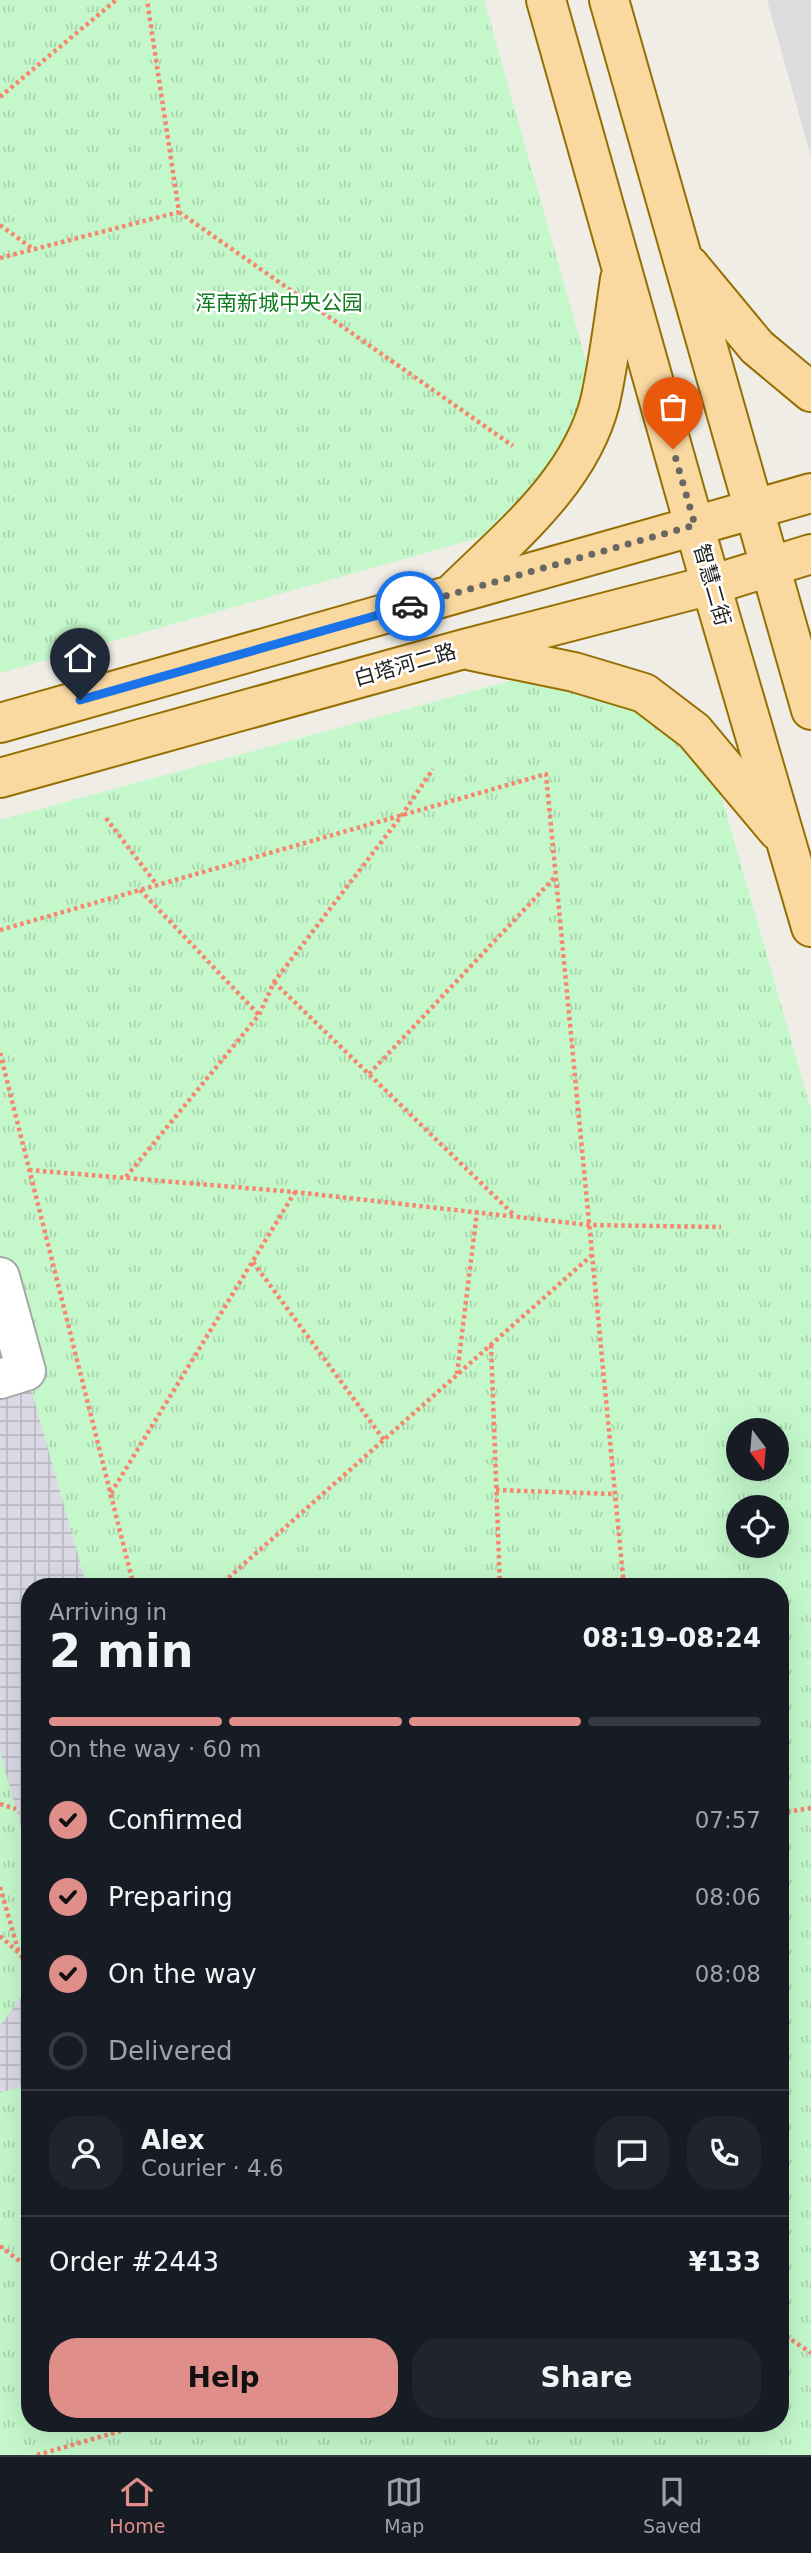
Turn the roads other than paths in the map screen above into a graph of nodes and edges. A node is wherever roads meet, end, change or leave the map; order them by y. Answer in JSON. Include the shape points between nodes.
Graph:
{"nodes":[{"id":1,"x":547,"y":0,"type":"edge"},
{"id":2,"x":609,"y":0,"type":"edge"},
{"id":3,"x":680,"y":254,"type":"junction"},
{"id":4,"x":622,"y":270,"type":"junction"},
{"id":5,"x":811,"y":392,"type":"edge"},
{"id":6,"x":811,"y":493,"type":"edge"},
{"id":7,"x":755,"y":508,"type":"junction"},
{"id":8,"x":695,"y":525,"type":"junction"},
{"id":9,"x":811,"y":554,"type":"edge"},
{"id":10,"x":769,"y":568,"type":"junction"},
{"id":11,"x":711,"y":585,"type":"junction"},
{"id":12,"x":452,"y":594,"type":"junction"},
{"id":13,"x":464,"y":649,"type":"junction"},
{"id":14,"x":811,"y":710,"type":"edge"},
{"id":15,"x":0,"y":723,"type":"edge"},
{"id":16,"x":0,"y":778,"type":"edge"},
{"id":17,"x":788,"y":843,"type":"junction"},
{"id":18,"x":811,"y":927,"type":"edge"},
{"id":19,"x":0,"y":1277,"type":"edge"},
{"id":20,"x":0,"y":1378,"type":"edge"}],
"edges":[{"from":1,"to":4,"type":"main road","name":"智慧二街"},
{"from":2,"to":3,"type":"main road"},
{"from":3,"to":5,"type":"main road","via":[[757,347]]},
{"from":3,"to":7,"type":"main road"},
{"from":4,"to":8,"type":"main road","name":"智慧二街"},
{"from":4,"to":12,"type":"main road","via":[[599,403],[578,455],[539,509]]},
{"from":6,"to":7,"type":"main road"},
{"from":7,"to":8,"type":"main road"},
{"from":7,"to":10,"type":"main road"},
{"from":8,"to":11,"type":"main road","name":"智慧二街"},
{"from":8,"to":12,"type":"main road"},
{"from":9,"to":10,"type":"main road","name":"白塔河二路"},
{"from":10,"to":11,"type":"main road","name":"白塔河二路"},
{"from":10,"to":14,"type":"main road"},
{"from":11,"to":13,"type":"main road","name":"白塔河二路"},
{"from":11,"to":17,"type":"main road","name":"智慧二街"},
{"from":12,"to":15,"type":"main road"},
{"from":13,"to":16,"type":"main road","name":"白塔河二路"},
{"from":13,"to":17,"type":"main road","via":[[574,672],[644,693],[694,731]]},
{"from":17,"to":18,"type":"main road","name":"智慧二街"},
{"from":19,"to":20,"type":"street","via":[[26,1371]]}]}
